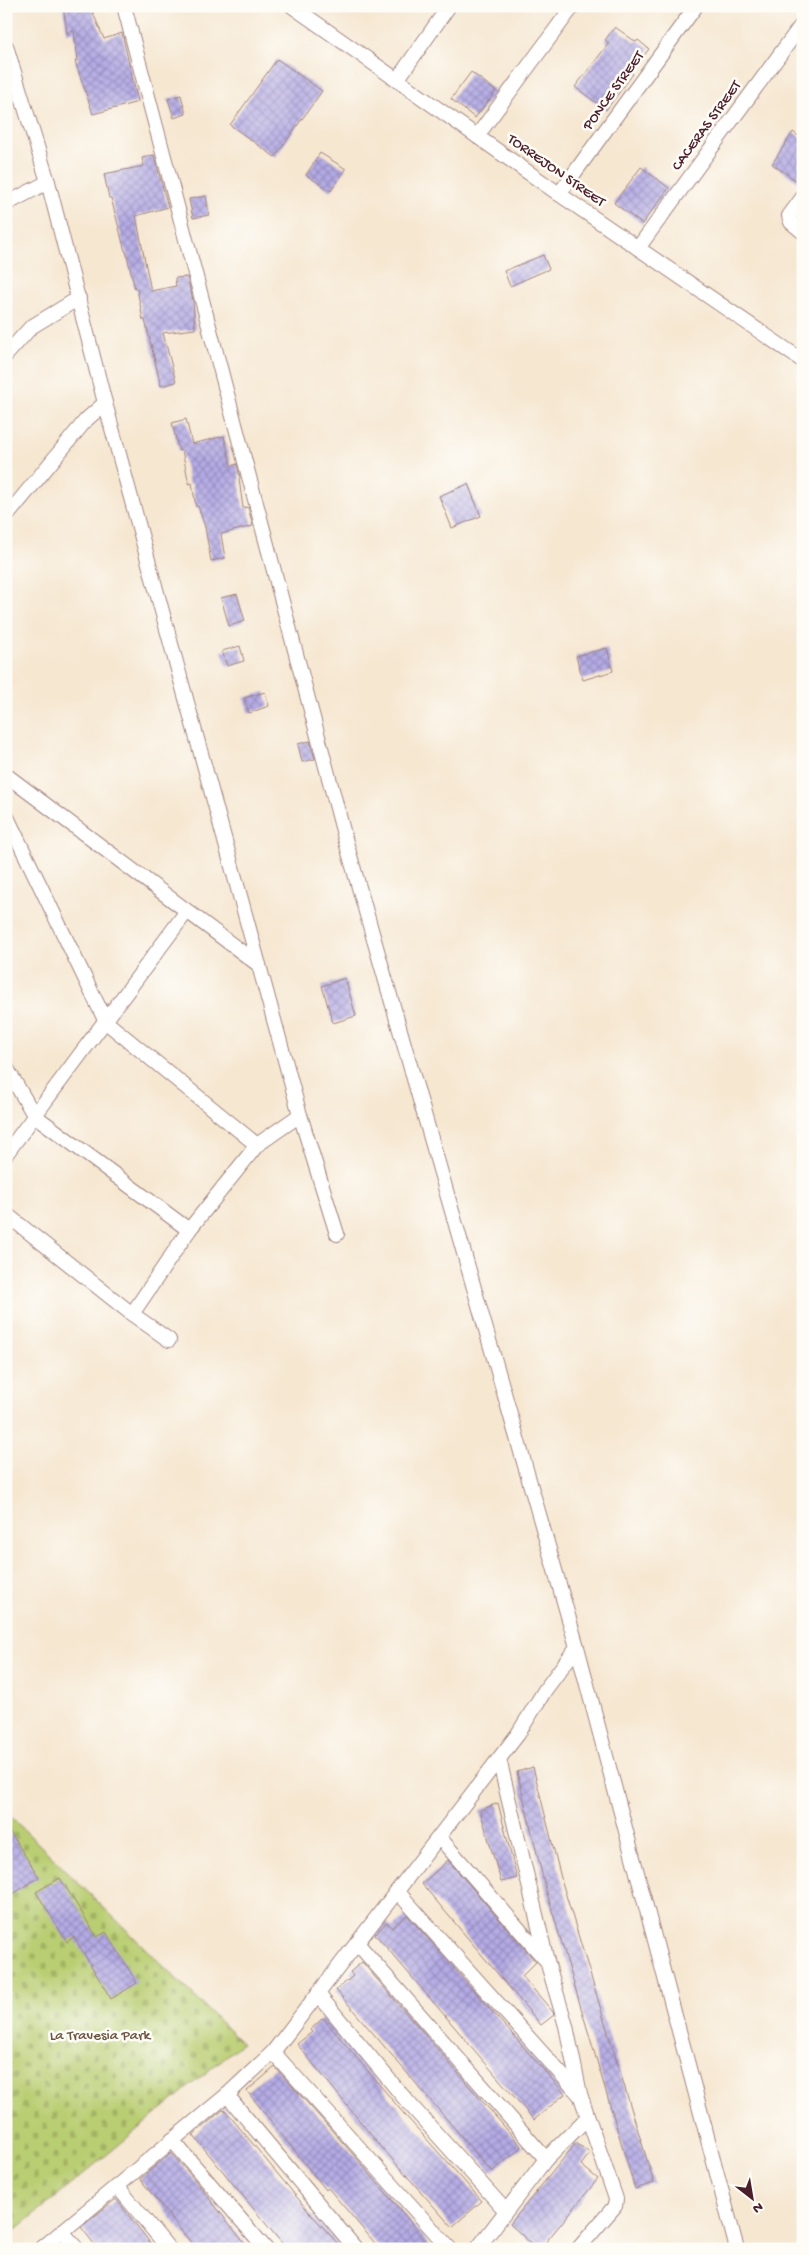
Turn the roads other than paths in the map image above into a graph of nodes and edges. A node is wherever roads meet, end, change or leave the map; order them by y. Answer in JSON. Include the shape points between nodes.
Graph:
{"nodes":[{"id":1,"x":124,"y":6,"type":"edge"},
{"id":2,"x":292,"y":6,"type":"edge"},
{"id":3,"x":449,"y":6,"type":"edge"},
{"id":4,"x":572,"y":6,"type":"edge"},
{"id":5,"x":696,"y":6,"type":"edge"},
{"id":6,"x":308,"y":10,"type":"edge"},
{"id":7,"x":803,"y":23,"type":"edge"},
{"id":8,"x":6,"y":46,"type":"edge"},
{"id":9,"x":8,"y":62,"type":"edge"},
{"id":10,"x":397,"y":80,"type":"junction"},
{"id":11,"x":478,"y":136,"type":"junction"},
{"id":12,"x":48,"y":182,"type":"junction"},
{"id":13,"x":559,"y":194,"type":"junction"},
{"id":14,"x":803,"y":197,"type":"edge"},
{"id":15,"x":6,"y":204,"type":"edge"},
{"id":16,"x":803,"y":232,"type":"edge"},
{"id":17,"x":638,"y":248,"type":"junction"},
{"id":18,"x":79,"y":298,"type":"junction"},
{"id":19,"x":6,"y":355,"type":"edge"},
{"id":20,"x":803,"y":361,"type":"edge"},
{"id":21,"x":105,"y":403,"type":"junction"},
{"id":22,"x":6,"y":517,"type":"edge"},
{"id":23,"x":6,"y":775,"type":"edge"},
{"id":24,"x":6,"y":815,"type":"edge"},
{"id":25,"x":187,"y":911,"type":"junction"},
{"id":26,"x":259,"y":964,"type":"junction"},
{"id":27,"x":106,"y":1022,"type":"junction"},
{"id":28,"x":6,"y":1067,"type":"edge"},
{"id":29,"x":34,"y":1115,"type":"junction"},
{"id":30,"x":300,"y":1115,"type":"junction"},
{"id":31,"x":257,"y":1145,"type":"junction"},
{"id":32,"x":6,"y":1154,"type":"edge"},
{"id":33,"x":6,"y":1214,"type":"edge"},
{"id":34,"x":189,"y":1230,"type":"junction"},
{"id":35,"x":337,"y":1234,"type":"dead end"},
{"id":36,"x":132,"y":1314,"type":"junction"},
{"id":37,"x":169,"y":1340,"type":"dead end"},
{"id":38,"x":577,"y":1647,"type":"junction"},
{"id":39,"x":499,"y":1759,"type":"junction"},
{"id":40,"x":439,"y":1837,"type":"junction"},
{"id":41,"x":397,"y":1891,"type":"junction"},
{"id":42,"x":357,"y":1943,"type":"junction"},
{"id":43,"x":547,"y":1961,"type":"junction"},
{"id":44,"x":318,"y":1994,"type":"junction"},
{"id":45,"x":273,"y":2052,"type":"junction"},
{"id":46,"x":580,"y":2094,"type":"junction"},
{"id":47,"x":227,"y":2095,"type":"junction"},
{"id":48,"x":587,"y":2118,"type":"junction"},
{"id":49,"x":172,"y":2140,"type":"junction"},
{"id":50,"x":546,"y":2159,"type":"junction"},
{"id":51,"x":117,"y":2186,"type":"junction"},
{"id":52,"x":505,"y":2210,"type":"junction"},
{"id":53,"x":62,"y":2231,"type":"junction"},
{"id":54,"x":485,"y":2246,"type":"edge"},
{"id":55,"x":41,"y":2249,"type":"edge"},
{"id":56,"x":77,"y":2249,"type":"edge"},
{"id":57,"x":169,"y":2249,"type":"edge"},
{"id":58,"x":266,"y":2249,"type":"edge"},
{"id":59,"x":356,"y":2249,"type":"edge"},
{"id":60,"x":450,"y":2249,"type":"edge"},
{"id":61,"x":578,"y":2249,"type":"edge"},
{"id":62,"x":736,"y":2249,"type":"edge"}],
"edges":[{"from":1,"to":38,"type":"street","via":[[346,842]]},
{"from":2,"to":6,"type":"street","name":"TORREJON STREET"},
{"from":3,"to":10,"type":"street"},
{"from":4,"to":11,"type":"street"},
{"from":5,"to":13,"type":"street","name":"PONCE STREET"},
{"from":6,"to":10,"type":"street","name":"TORREJON STREET"},
{"from":7,"to":17,"type":"street","name":"CACERAS STREET"},
{"from":8,"to":9,"type":"street"},
{"from":9,"to":12,"type":"street"},
{"from":10,"to":11,"type":"street","name":"TORREJON STREET"},
{"from":11,"to":13,"type":"street","name":"TORREJON STREET"},
{"from":12,"to":15,"type":"street"},
{"from":12,"to":18,"type":"street"},
{"from":13,"to":17,"type":"street","name":"TORREJON STREET"},
{"from":14,"to":16,"type":"street","via":[[789,216],[790,222]]},
{"from":17,"to":20,"type":"street","name":"TORREJON STREET"},
{"from":18,"to":19,"type":"street","via":[[31,327]]},
{"from":18,"to":21,"type":"street"},
{"from":21,"to":22,"type":"street","via":[[86,420]]},
{"from":21,"to":26,"type":"street"},
{"from":23,"to":25,"type":"street"},
{"from":24,"to":27,"type":"street"},
{"from":25,"to":26,"type":"street"},
{"from":25,"to":27,"type":"street"},
{"from":26,"to":30,"type":"street"},
{"from":27,"to":29,"type":"street"},
{"from":27,"to":31,"type":"street"},
{"from":28,"to":29,"type":"street"},
{"from":29,"to":32,"type":"street"},
{"from":29,"to":34,"type":"street"},
{"from":30,"to":31,"type":"street"},
{"from":30,"to":35,"type":"street"},
{"from":31,"to":34,"type":"street"},
{"from":33,"to":36,"type":"street"},
{"from":34,"to":36,"type":"street"},
{"from":36,"to":37,"type":"street"},
{"from":38,"to":39,"type":"street"},
{"from":38,"to":62,"type":"street"},
{"from":39,"to":40,"type":"street"},
{"from":39,"to":43,"type":"street"},
{"from":40,"to":41,"type":"street"},
{"from":40,"to":43,"type":"street"},
{"from":41,"to":42,"type":"street"},
{"from":41,"to":46,"type":"street"},
{"from":42,"to":44,"type":"street"},
{"from":42,"to":50,"type":"street"},
{"from":43,"to":46,"type":"street","via":[[566,2026]]},
{"from":44,"to":45,"type":"street"},
{"from":44,"to":52,"type":"street","via":[[406,2100]]},
{"from":45,"to":47,"type":"street"},
{"from":45,"to":60,"type":"street"},
{"from":46,"to":48,"type":"street"},
{"from":47,"to":49,"type":"street"},
{"from":47,"to":59,"type":"street"},
{"from":48,"to":50,"type":"street"},
{"from":48,"to":61,"type":"street","via":[[616,2199],[615,2206]]},
{"from":49,"to":51,"type":"street"},
{"from":49,"to":58,"type":"street"},
{"from":50,"to":52,"type":"street"},
{"from":51,"to":53,"type":"street"},
{"from":51,"to":57,"type":"street"},
{"from":52,"to":54,"type":"street"},
{"from":53,"to":55,"type":"street"},
{"from":53,"to":56,"type":"street"}]}
